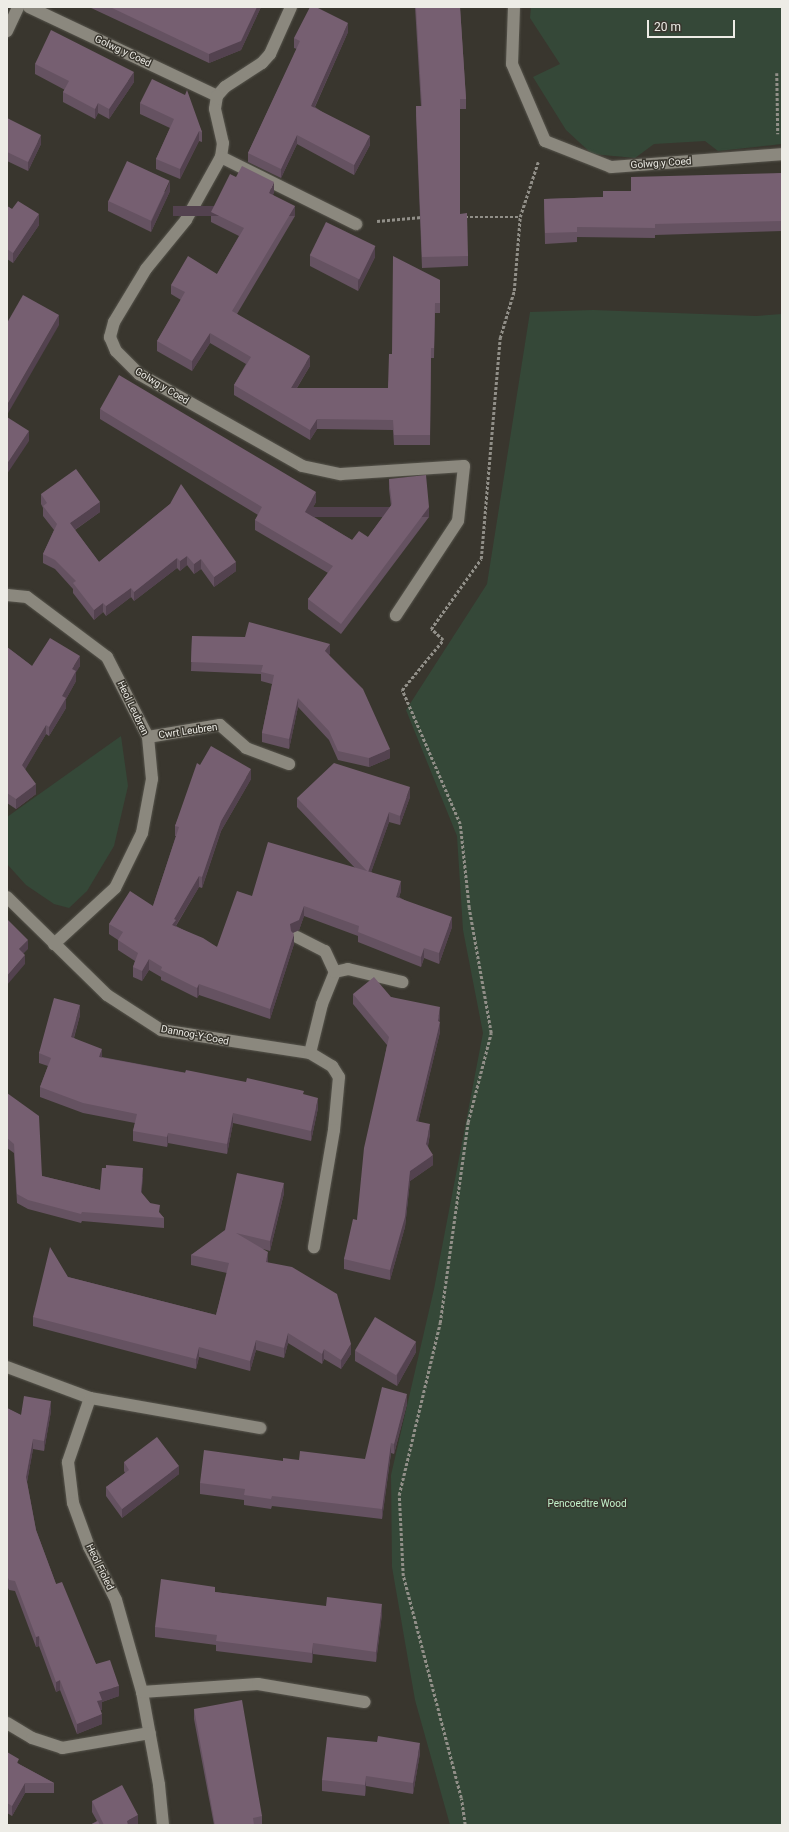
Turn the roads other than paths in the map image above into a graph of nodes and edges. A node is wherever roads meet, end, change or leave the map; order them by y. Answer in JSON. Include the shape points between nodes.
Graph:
{"nodes":[{"id":1,"x":18,"y":7,"type":"edge"},
{"id":2,"x":29,"y":7,"type":"edge"},
{"id":3,"x":291,"y":7,"type":"edge"},
{"id":4,"x":514,"y":7,"type":"edge"},
{"id":5,"x":7,"y":31,"type":"edge"},
{"id":6,"x":217,"y":96,"type":"junction"},
{"id":7,"x":780,"y":154,"type":"edge"},
{"id":8,"x":222,"y":157,"type":"junction"},
{"id":9,"x":356,"y":224,"type":"road end"},
{"id":10,"x":7,"y":595,"type":"edge"},
{"id":11,"x":396,"y":615,"type":"dead end"},
{"id":12,"x":148,"y":737,"type":"junction"},
{"id":13,"x":289,"y":764,"type":"dead end"},
{"id":14,"x":7,"y":897,"type":"edge"},
{"id":15,"x":297,"y":936,"type":"edge"},
{"id":16,"x":54,"y":944,"type":"junction"},
{"id":17,"x":335,"y":972,"type":"junction"},
{"id":18,"x":402,"y":982,"type":"dead end"},
{"id":19,"x":310,"y":1053,"type":"junction"},
{"id":20,"x":314,"y":1247,"type":"dead end"},
{"id":21,"x":7,"y":1367,"type":"edge"},
{"id":22,"x":90,"y":1398,"type":"junction"},
{"id":23,"x":260,"y":1428,"type":"dead end"},
{"id":24,"x":142,"y":1692,"type":"junction"},
{"id":25,"x":364,"y":1702,"type":"dead end"},
{"id":26,"x":7,"y":1722,"type":"edge"},
{"id":27,"x":150,"y":1732,"type":"junction"},
{"id":28,"x":163,"y":1825,"type":"edge"}],
"edges":[{"from":1,"to":5,"type":"street"},
{"from":2,"to":6,"type":"street","name":"Golwg y Coed"},
{"from":3,"to":6,"type":"street","via":[[270,54],[262,63],[225,87]]},
{"from":4,"to":7,"type":"street","name":"Golwg y Coed","via":[[512,64],[545,140],[611,167]]},
{"from":6,"to":8,"type":"street","name":"Golwg y Coed","via":[[216,109],[223,143]]},
{"from":8,"to":9,"type":"street"},
{"from":8,"to":11,"type":"street","name":"Golwg y Coed","via":[[194,208],[153,259],[114,322],[110,337],[116,351],[139,374],[302,466],[341,474],[464,466],[458,521]]},
{"from":10,"to":12,"type":"street","name":"Heol Leubren","via":[[27,597],[107,657]]},
{"from":12,"to":13,"type":"street","name":"Cwrt Leubren","via":[[220,725],[246,748]]},
{"from":12,"to":16,"type":"street","name":"Heol Leubren","via":[[152,779],[142,833],[115,888]]},
{"from":14,"to":16,"type":"street","name":"Dannog-Y-Coed"},
{"from":15,"to":17,"type":"street","via":[[325,951]]},
{"from":16,"to":19,"type":"street","name":"Dannog-Y-Coed","via":[[107,995],[161,1030]]},
{"from":17,"to":18,"type":"street","via":[[348,968]]},
{"from":17,"to":19,"type":"street","via":[[322,1004]]},
{"from":19,"to":20,"type":"street","via":[[332,1066],[339,1077],[334,1130]]},
{"from":21,"to":22,"type":"street"},
{"from":22,"to":23,"type":"street"},
{"from":22,"to":24,"type":"street","name":"Heol Fioled","via":[[68,1462],[73,1503],[89,1547],[116,1600]]},
{"from":24,"to":25,"type":"street","via":[[258,1684]]},
{"from":24,"to":27,"type":"street","name":"Heol Fioled"},
{"from":26,"to":27,"type":"street","via":[[32,1738],[62,1748]]},
{"from":27,"to":28,"type":"street","name":"Heol Fioled"}]}
